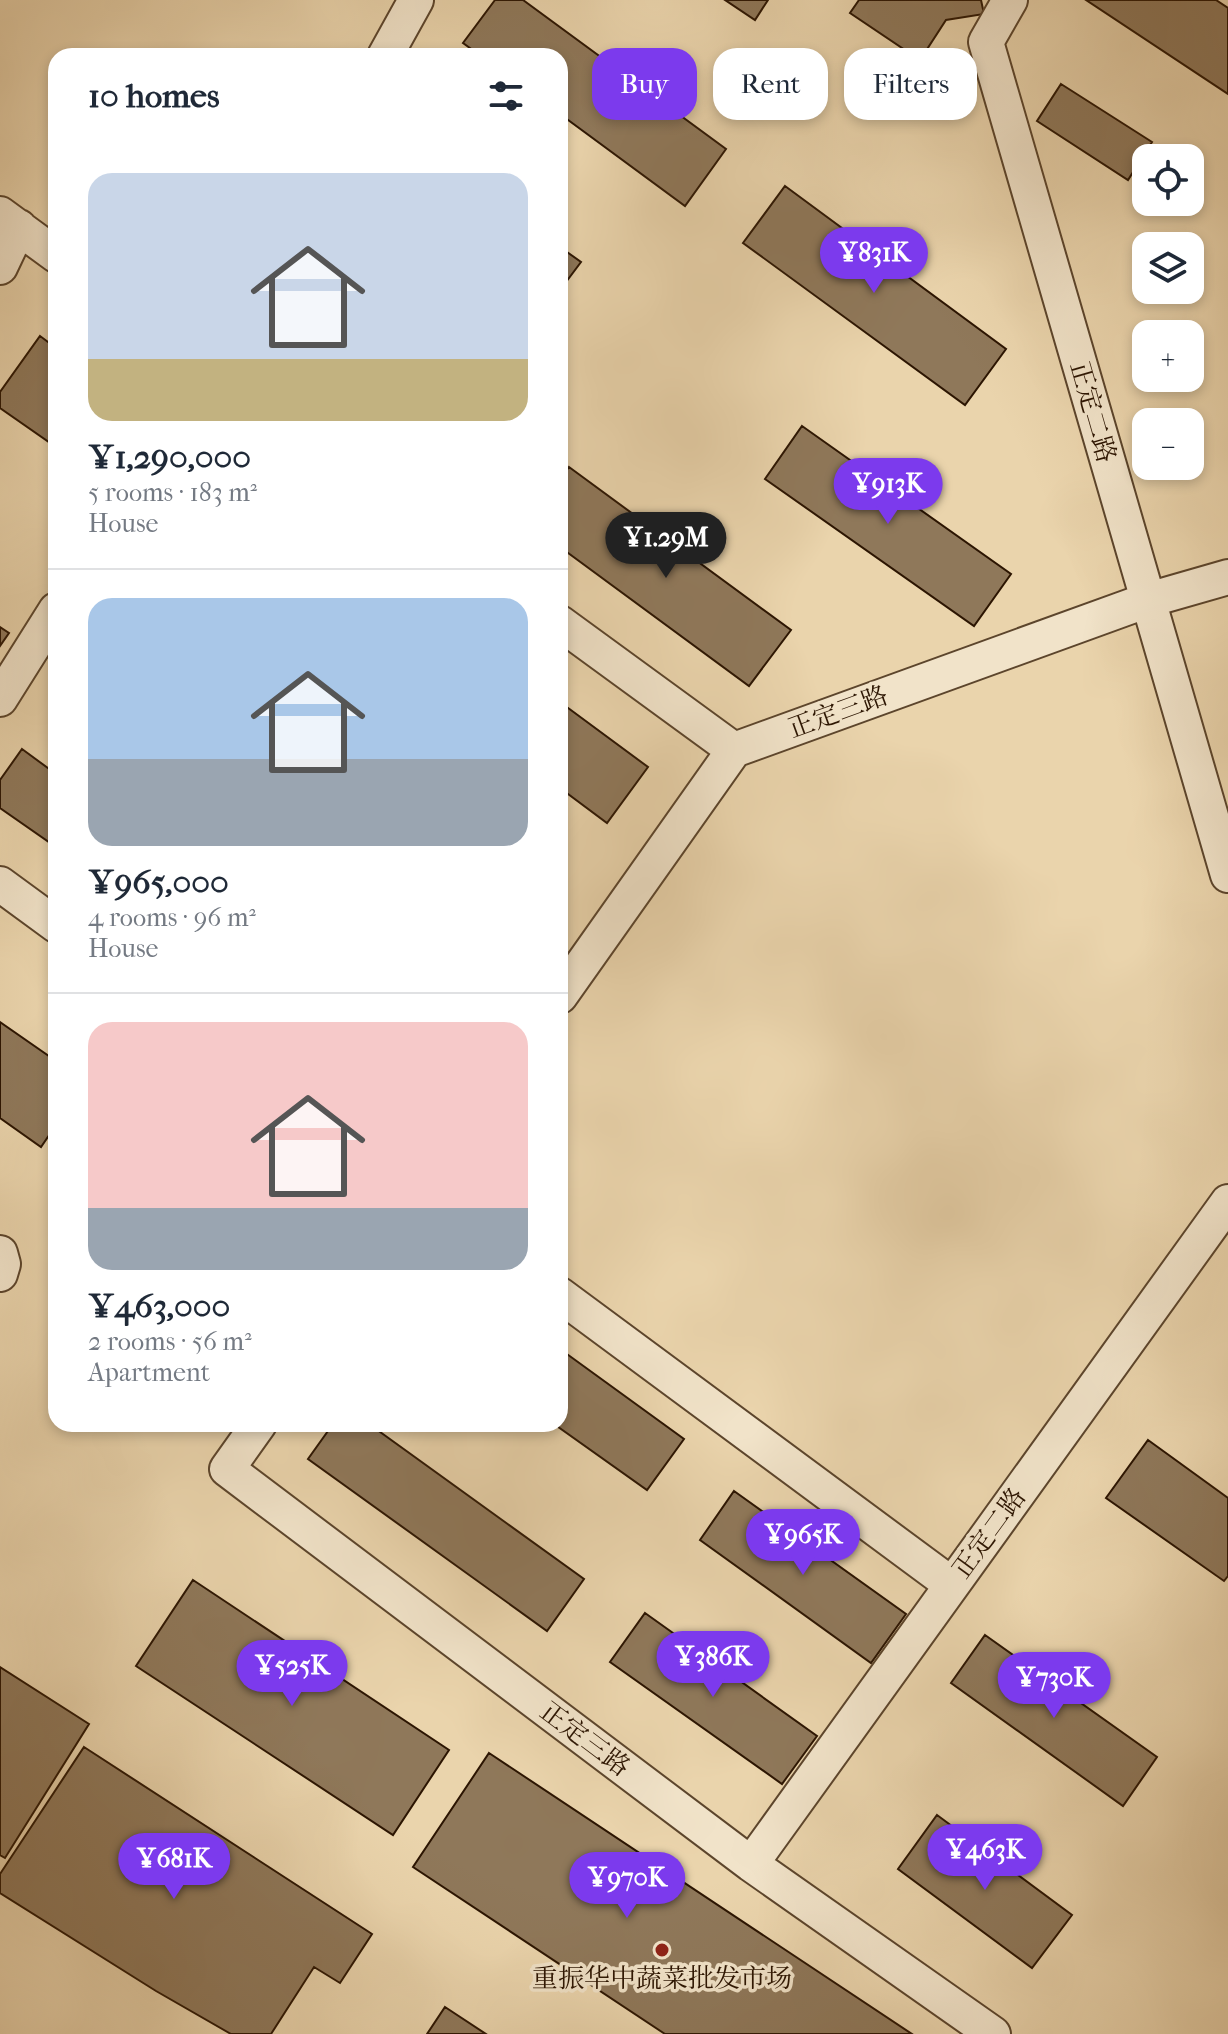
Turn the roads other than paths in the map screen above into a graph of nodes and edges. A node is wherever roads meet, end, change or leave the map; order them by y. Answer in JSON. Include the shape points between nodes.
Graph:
{"nodes":[{"id":1,"x":416,"y":0,"type":"edge"},
{"id":2,"x":1010,"y":0,"type":"edge"},
{"id":3,"x":389,"y":48,"type":"edge"},
{"id":4,"x":9,"y":221,"type":"edge"},
{"id":5,"x":48,"y":249,"type":"edge"},
{"id":6,"x":0,"y":267,"type":"edge"},
{"id":7,"x":1228,"y":577,"type":"edge"},
{"id":8,"x":1148,"y":600,"type":"junction"},
{"id":9,"x":48,"y":623,"type":"edge"},
{"id":10,"x":568,"y":629,"type":"edge"},
{"id":11,"x":0,"y":699,"type":"edge"},
{"id":12,"x":734,"y":750,"type":"junction"},
{"id":13,"x":1228,"y":875,"type":"edge"},
{"id":14,"x":0,"y":884,"type":"edge"},
{"id":15,"x":48,"y":919,"type":"edge"},
{"id":16,"x":568,"y":985,"type":"edge"},
{"id":17,"x":1228,"y":1202,"type":"edge"},
{"id":18,"x":0,"y":1253,"type":"edge"},
{"id":19,"x":0,"y":1274,"type":"edge"},
{"id":20,"x":568,"y":1301,"type":"edge"},
{"id":21,"x":253,"y":1432,"type":"edge"},
{"id":22,"x":952,"y":1585,"type":"junction"},
{"id":23,"x":751,"y":1864,"type":"junction"},
{"id":24,"x":993,"y":2034,"type":"edge"}],
"edges":[{"from":1,"to":3,"type":"lane"},
{"from":2,"to":8,"type":"lane","name":"正定二路","via":[[986,42]]},
{"from":4,"to":5,"type":"lane"},
{"from":4,"to":6,"type":"lane"},
{"from":7,"to":8,"type":"lane","name":"正定三路"},
{"from":8,"to":12,"type":"lane","name":"正定三路"},
{"from":8,"to":13,"type":"lane","name":"正定二路"},
{"from":9,"to":11,"type":"lane"},
{"from":10,"to":12,"type":"lane"},
{"from":12,"to":16,"type":"lane"},
{"from":14,"to":15,"type":"lane"},
{"from":17,"to":22,"type":"lane","name":"正定二路"},
{"from":18,"to":19,"type":"lane"},
{"from":20,"to":22,"type":"lane"},
{"from":21,"to":23,"type":"lane","name":"正定三路","via":[[227,1469]]},
{"from":22,"to":23,"type":"lane","name":"正定二路"},
{"from":23,"to":24,"type":"lane","name":"正定三路"}]}
